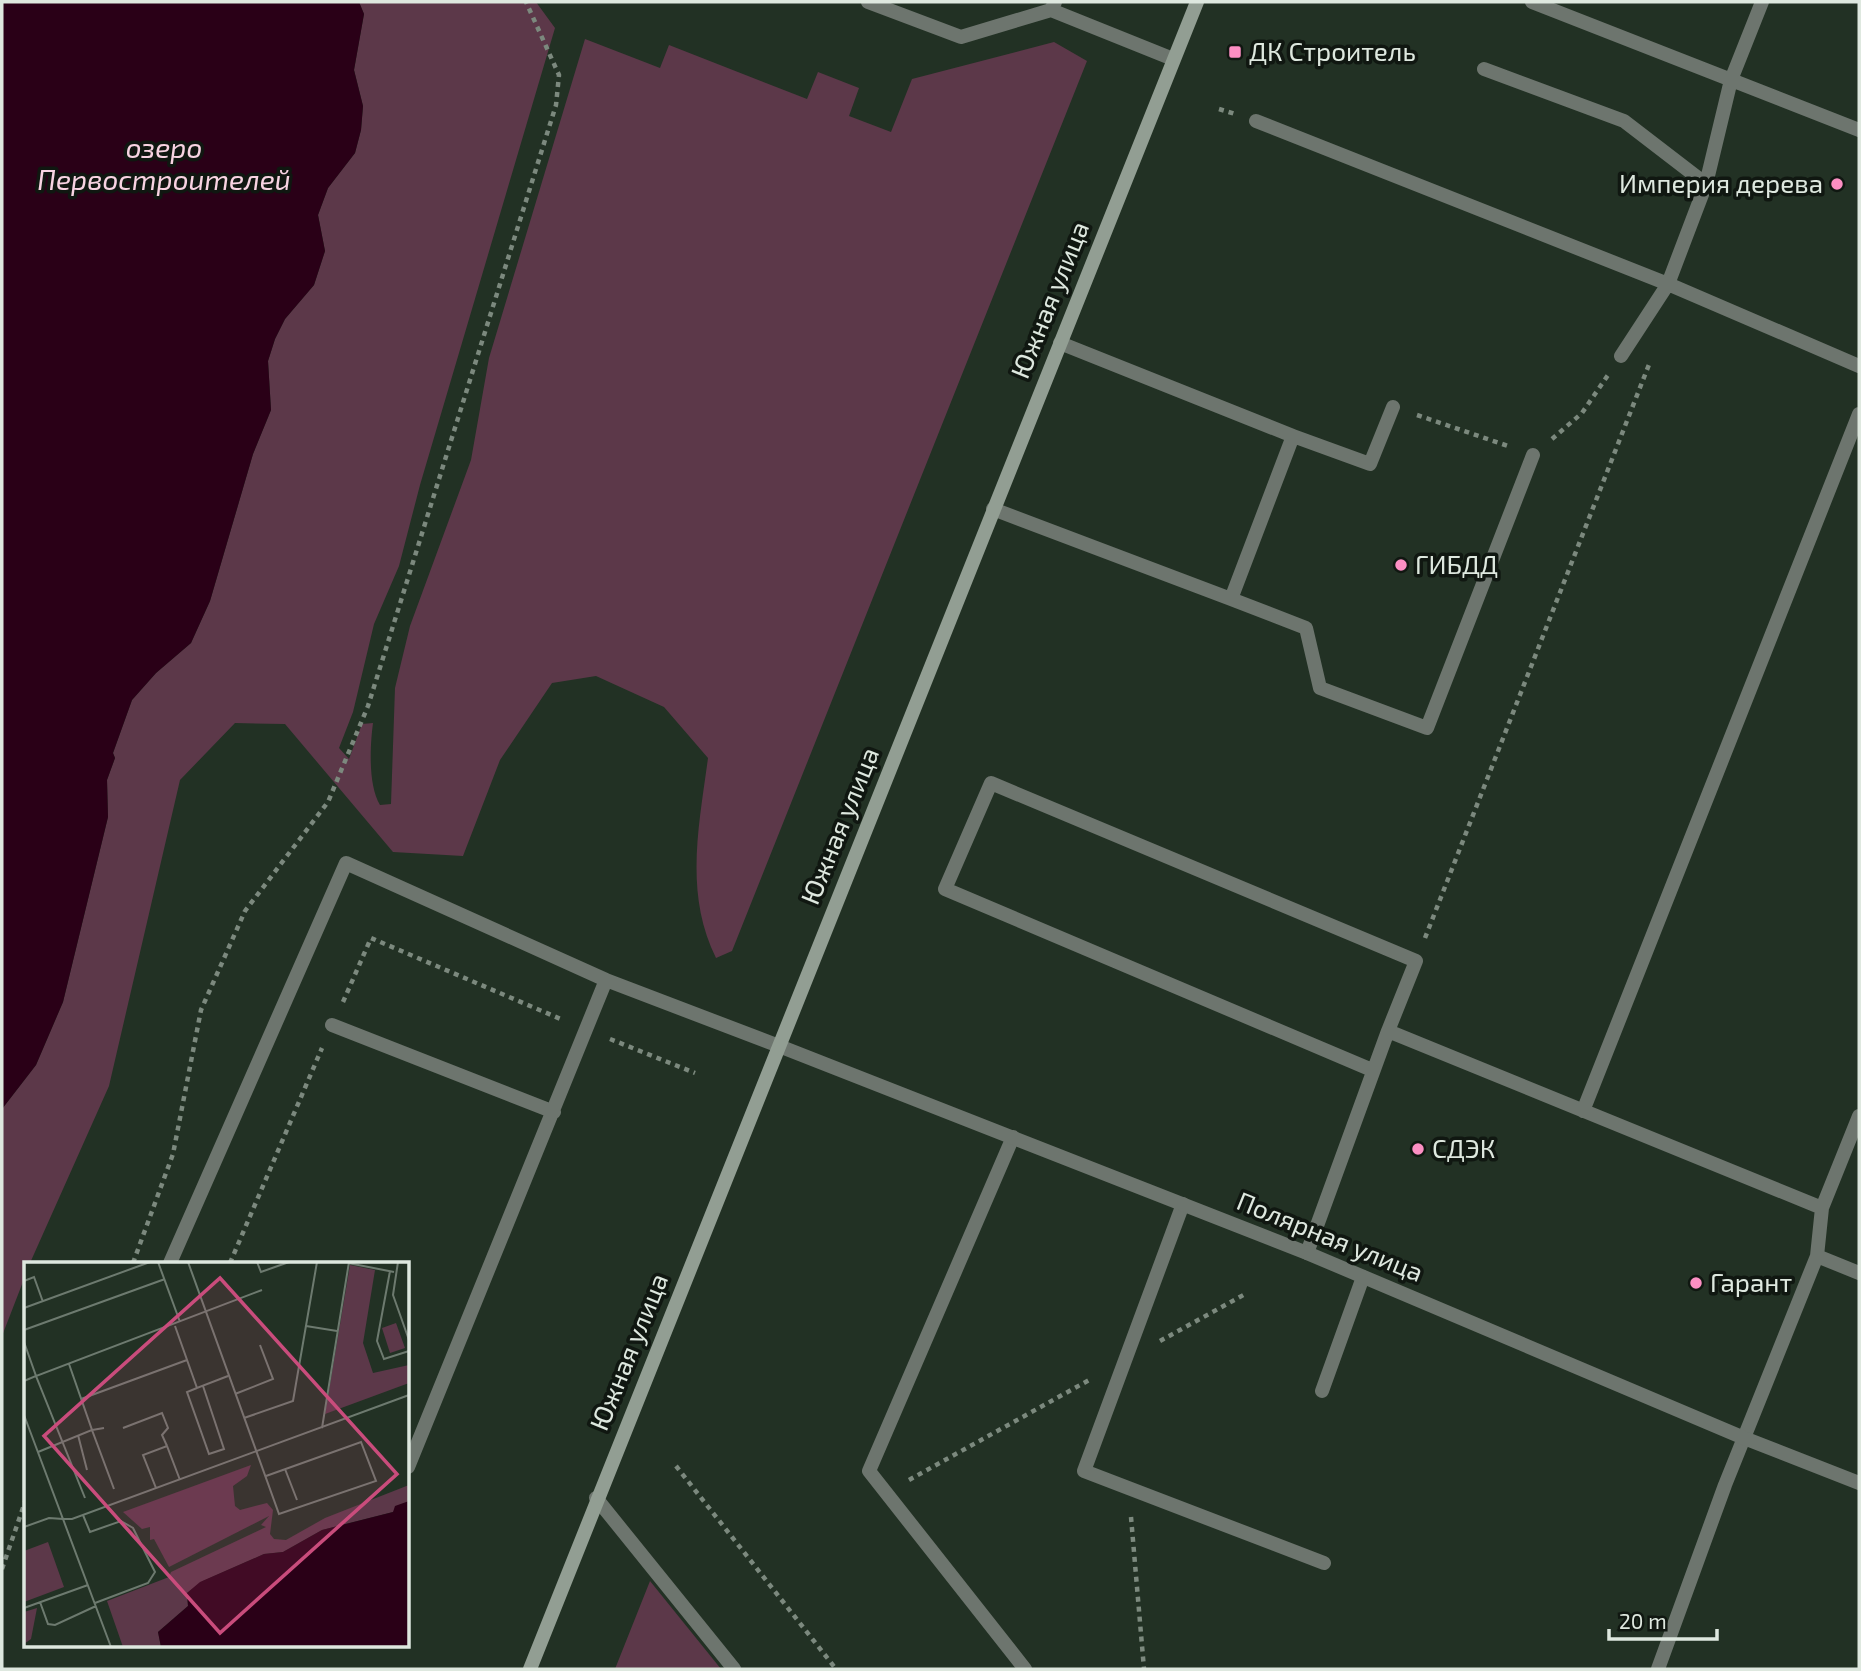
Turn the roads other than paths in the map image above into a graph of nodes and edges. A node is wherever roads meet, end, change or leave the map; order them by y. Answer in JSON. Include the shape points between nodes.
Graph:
{"nodes":[{"id":1,"x":868,"y":2,"type":"edge"},
{"id":2,"x":1196,"y":2,"type":"edge"},
{"id":3,"x":1532,"y":2,"type":"edge"},
{"id":4,"x":1762,"y":2,"type":"edge"},
{"id":5,"x":1053,"y":6,"type":"edge"},
{"id":6,"x":1174,"y":59,"type":"junction"},
{"id":7,"x":1484,"y":69,"type":"dead end"},
{"id":8,"x":1731,"y":80,"type":"junction"},
{"id":9,"x":1256,"y":121,"type":"dead end"},
{"id":10,"x":1859,"y":130,"type":"edge"},
{"id":11,"x":1706,"y":184,"type":"junction"},
{"id":12,"x":1668,"y":284,"type":"junction"},
{"id":13,"x":1060,"y":343,"type":"junction"},
{"id":14,"x":1621,"y":356,"type":"road end"},
{"id":15,"x":1859,"y":366,"type":"edge"},
{"id":16,"x":1393,"y":407,"type":"road end"},
{"id":17,"x":1859,"y":414,"type":"edge"},
{"id":18,"x":1293,"y":436,"type":"junction"},
{"id":19,"x":1534,"y":455,"type":"road end"},
{"id":20,"x":993,"y":509,"type":"junction"},
{"id":21,"x":1231,"y":599,"type":"junction"},
{"id":22,"x":606,"y":980,"type":"junction"},
{"id":23,"x":332,"y":1025,"type":"dead end"},
{"id":24,"x":1388,"y":1031,"type":"junction"},
{"id":25,"x":779,"y":1046,"type":"junction"},
{"id":26,"x":1372,"y":1070,"type":"junction"},
{"id":27,"x":1583,"y":1111,"type":"junction"},
{"id":28,"x":554,"y":1112,"type":"junction"},
{"id":29,"x":1859,"y":1116,"type":"edge"},
{"id":30,"x":1013,"y":1137,"type":"junction"},
{"id":31,"x":1183,"y":1204,"type":"junction"},
{"id":32,"x":1822,"y":1208,"type":"junction"},
{"id":33,"x":1307,"y":1253,"type":"junction"},
{"id":34,"x":1817,"y":1256,"type":"junction"},
{"id":35,"x":170,"y":1262,"type":"edge"},
{"id":36,"x":1859,"y":1273,"type":"edge"},
{"id":37,"x":1363,"y":1277,"type":"junction"},
{"id":38,"x":1322,"y":1391,"type":"dead end"},
{"id":39,"x":1744,"y":1438,"type":"junction"},
{"id":40,"x":410,"y":1462,"type":"edge"},
{"id":41,"x":1859,"y":1483,"type":"edge"},
{"id":42,"x":596,"y":1498,"type":"junction"},
{"id":43,"x":1324,"y":1563,"type":"dead end"},
{"id":44,"x":530,"y":1669,"type":"edge"},
{"id":45,"x":734,"y":1669,"type":"edge"},
{"id":46,"x":1025,"y":1669,"type":"edge"},
{"id":47,"x":1658,"y":1669,"type":"edge"}],
"edges":[{"from":1,"to":5,"type":"street","via":[[961,37]]},
{"from":2,"to":6,"type":"main road","name":"Южная улица"},
{"from":3,"to":8,"type":"street"},
{"from":4,"to":8,"type":"street"},
{"from":5,"to":6,"type":"street"},
{"from":6,"to":13,"type":"main road","name":"Южная улица"},
{"from":7,"to":11,"type":"street","via":[[1624,121]]},
{"from":8,"to":10,"type":"street"},
{"from":8,"to":11,"type":"street"},
{"from":9,"to":12,"type":"street"},
{"from":11,"to":12,"type":"street"},
{"from":12,"to":14,"type":"street"},
{"from":12,"to":15,"type":"street"},
{"from":13,"to":18,"type":"street"},
{"from":13,"to":20,"type":"main road","name":"Южная улица"},
{"from":16,"to":18,"type":"street","via":[[1370,464]]},
{"from":17,"to":27,"type":"street"},
{"from":18,"to":21,"type":"street"},
{"from":19,"to":21,"type":"street","via":[[1427,728],[1320,688],[1306,628]]},
{"from":20,"to":21,"type":"street"},
{"from":20,"to":25,"type":"main road","name":"Южная улица"},
{"from":22,"to":25,"type":"street","name":"Полярная улица"},
{"from":22,"to":28,"type":"street"},
{"from":22,"to":35,"type":"street","name":"Полярная улица","via":[[346,863]]},
{"from":23,"to":28,"type":"street"},
{"from":24,"to":26,"type":"street"},
{"from":24,"to":26,"type":"street","via":[[1416,961],[991,783],[945,889]]},
{"from":24,"to":27,"type":"street"},
{"from":25,"to":30,"type":"street","name":"Полярная улица"},
{"from":25,"to":42,"type":"main road","name":"Южная улица"},
{"from":26,"to":33,"type":"street"},
{"from":27,"to":32,"type":"street"},
{"from":28,"to":40,"type":"street"},
{"from":29,"to":32,"type":"street"},
{"from":30,"to":31,"type":"street","name":"Полярная улица"},
{"from":30,"to":46,"type":"street","via":[[869,1471]]},
{"from":31,"to":33,"type":"street","name":"Полярная улица"},
{"from":31,"to":43,"type":"street","via":[[1084,1471]]},
{"from":32,"to":34,"type":"street"},
{"from":33,"to":37,"type":"street","name":"Полярная улица"},
{"from":34,"to":36,"type":"street"},
{"from":34,"to":39,"type":"street"},
{"from":37,"to":38,"type":"street"},
{"from":37,"to":39,"type":"street","name":"Полярная улица"},
{"from":39,"to":41,"type":"street","name":"Полярная улица"},
{"from":39,"to":47,"type":"street"},
{"from":42,"to":44,"type":"main road","name":"Южная улица"},
{"from":42,"to":45,"type":"street"}]}
